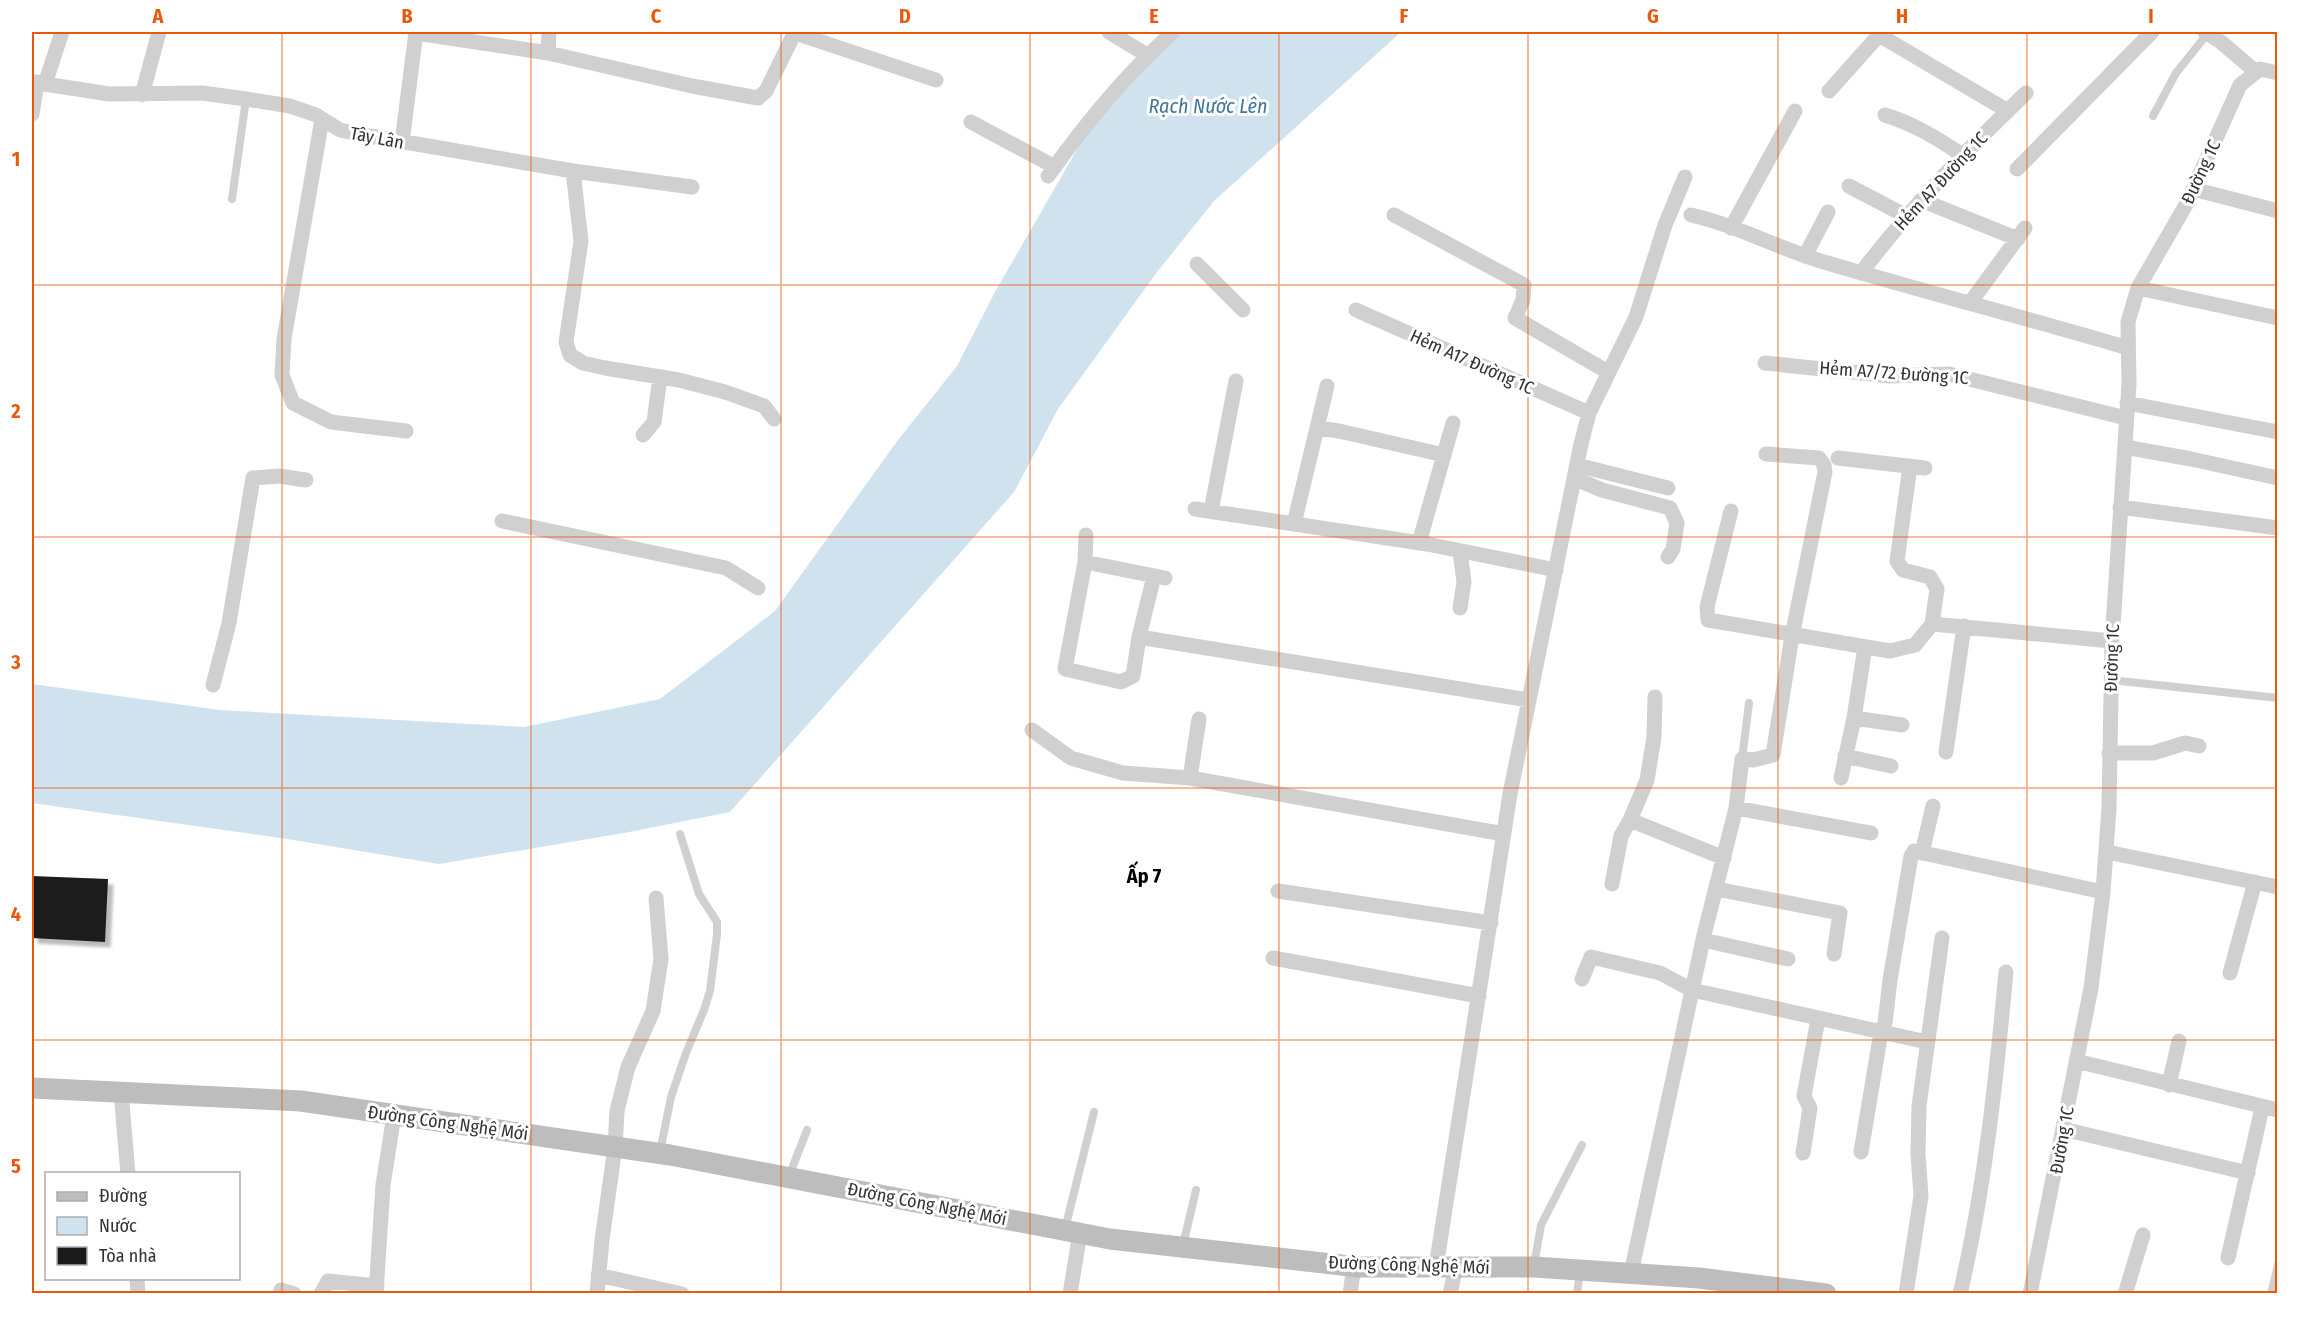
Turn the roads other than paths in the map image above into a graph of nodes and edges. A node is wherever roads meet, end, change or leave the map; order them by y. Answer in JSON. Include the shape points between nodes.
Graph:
{"nodes":[{"id":1,"x":62,"y":32,"type":"edge"},
{"id":2,"x":159,"y":32,"type":"edge"},
{"id":3,"x":416,"y":32,"type":"edge"},
{"id":4,"x":549,"y":32,"type":"edge"},
{"id":5,"x":795,"y":32,"type":"edge"},
{"id":6,"x":1109,"y":32,"type":"edge"},
{"id":7,"x":1173,"y":32,"type":"edge"},
{"id":8,"x":2152,"y":32,"type":"edge"},
{"id":9,"x":2207,"y":32,"type":"edge"},
{"id":10,"x":548,"y":53,"type":"junction"},
{"id":11,"x":1147,"y":55,"type":"junction"},
{"id":12,"x":2256,"y":72,"type":"junction"},
{"id":13,"x":2277,"y":74,"type":"edge"},
{"id":14,"x":936,"y":80,"type":"dead end"},
{"id":15,"x":38,"y":83,"type":"edge"},
{"id":16,"x":1829,"y":91,"type":"dead end"},
{"id":17,"x":2026,"y":93,"type":"dead end"},
{"id":18,"x":142,"y":95,"type":"junction"},
{"id":19,"x":246,"y":99,"type":"junction"},
{"id":20,"x":1795,"y":111,"type":"dead end"},
{"id":21,"x":2008,"y":111,"type":"junction"},
{"id":22,"x":32,"y":114,"type":"edge"},
{"id":23,"x":1885,"y":115,"type":"dead end"},
{"id":24,"x":2153,"y":116,"type":"dead end"},
{"id":25,"x":322,"y":119,"type":"junction"},
{"id":26,"x":971,"y":122,"type":"dead end"},
{"id":27,"x":402,"y":142,"type":"junction"},
{"id":28,"x":1962,"y":155,"type":"junction"},
{"id":29,"x":2017,"y":169,"type":"dead end"},
{"id":30,"x":573,"y":171,"type":"junction"},
{"id":31,"x":1685,"y":177,"type":"dead end"},
{"id":32,"x":692,"y":186,"type":"dead end"},
{"id":33,"x":1849,"y":186,"type":"dead end"},
{"id":34,"x":2193,"y":189,"type":"junction"},
{"id":35,"x":232,"y":199,"type":"dead end"},
{"id":36,"x":1922,"y":200,"type":"junction"},
{"id":37,"x":2277,"y":211,"type":"edge"},
{"id":38,"x":1828,"y":212,"type":"dead end"},
{"id":39,"x":1394,"y":215,"type":"dead end"},
{"id":40,"x":1691,"y":215,"type":"dead end"},
{"id":41,"x":1906,"y":216,"type":"junction"},
{"id":42,"x":1731,"y":228,"type":"junction"},
{"id":43,"x":1805,"y":256,"type":"junction"},
{"id":44,"x":1197,"y":264,"type":"dead end"},
{"id":45,"x":1861,"y":273,"type":"junction"},
{"id":46,"x":2138,"y":288,"type":"junction"},
{"id":47,"x":1970,"y":303,"type":"junction"},
{"id":48,"x":1243,"y":310,"type":"dead end"},
{"id":49,"x":1356,"y":310,"type":"dead end"},
{"id":50,"x":2277,"y":318,"type":"edge"},
{"id":51,"x":2128,"y":348,"type":"junction"},
{"id":52,"x":1764,"y":363,"type":"dead end"},
{"id":53,"x":1608,"y":372,"type":"junction"},
{"id":54,"x":660,"y":377,"type":"junction"},
{"id":55,"x":1236,"y":381,"type":"dead end"},
{"id":56,"x":1328,"y":386,"type":"dead end"},
{"id":57,"x":2127,"y":410,"type":"junction"},
{"id":58,"x":1589,"y":413,"type":"junction"},
{"id":59,"x":774,"y":419,"type":"dead end"},
{"id":60,"x":1453,"y":423,"type":"dead end"},
{"id":61,"x":1317,"y":428,"type":"junction"},
{"id":62,"x":406,"y":431,"type":"dead end"},
{"id":63,"x":2277,"y":432,"type":"edge"},
{"id":64,"x":643,"y":435,"type":"dead end"},
{"id":65,"x":2125,"y":447,"type":"junction"},
{"id":66,"x":1766,"y":454,"type":"dead end"},
{"id":67,"x":1444,"y":455,"type":"junction"},
{"id":68,"x":1838,"y":458,"type":"dead end"},
{"id":69,"x":1576,"y":471,"type":"junction"},
{"id":70,"x":2277,"y":478,"type":"edge"},
{"id":71,"x":306,"y":480,"type":"dead end"},
{"id":72,"x":1668,"y":488,"type":"dead end"},
{"id":73,"x":2121,"y":507,"type":"junction"},
{"id":74,"x":1195,"y":509,"type":"dead end"},
{"id":75,"x":1211,"y":511,"type":"junction"},
{"id":76,"x":1731,"y":511,"type":"dead end"},
{"id":77,"x":502,"y":521,"type":"dead end"},
{"id":78,"x":1294,"y":524,"type":"junction"},
{"id":79,"x":2277,"y":528,"type":"edge"},
{"id":80,"x":1086,"y":535,"type":"dead end"},
{"id":81,"x":1419,"y":543,"type":"junction"},
{"id":82,"x":1460,"y":551,"type":"junction"},
{"id":83,"x":1668,"y":557,"type":"dead end"},
{"id":84,"x":1085,"y":562,"type":"junction"},
{"id":85,"x":1556,"y":570,"type":"junction"},
{"id":86,"x":758,"y":588,"type":"dead end"},
{"id":87,"x":1460,"y":608,"type":"dead end"},
{"id":88,"x":1932,"y":624,"type":"junction"},
{"id":89,"x":1964,"y":626,"type":"junction"},
{"id":90,"x":1792,"y":636,"type":"junction"},
{"id":91,"x":1139,"y":637,"type":"junction"},
{"id":92,"x":2112,"y":641,"type":"junction"},
{"id":93,"x":1865,"y":647,"type":"junction"},
{"id":94,"x":2111,"y":680,"type":"junction"},
{"id":95,"x":213,"y":685,"type":"dead end"},
{"id":96,"x":1655,"y":697,"type":"dead end"},
{"id":97,"x":2277,"y":698,"type":"edge"},
{"id":98,"x":1528,"y":700,"type":"junction"},
{"id":99,"x":1749,"y":703,"type":"dead end"},
{"id":100,"x":1854,"y":718,"type":"junction"},
{"id":101,"x":1199,"y":719,"type":"dead end"},
{"id":102,"x":1902,"y":725,"type":"dead end"},
{"id":103,"x":1032,"y":730,"type":"dead end"},
{"id":104,"x":2199,"y":746,"type":"dead end"},
{"id":105,"x":1946,"y":752,"type":"dead end"},
{"id":106,"x":2109,"y":753,"type":"junction"},
{"id":107,"x":1845,"y":756,"type":"junction"},
{"id":108,"x":1742,"y":759,"type":"junction"},
{"id":109,"x":1891,"y":766,"type":"dead end"},
{"id":110,"x":1190,"y":778,"type":"junction"},
{"id":111,"x":1841,"y":778,"type":"dead end"},
{"id":112,"x":1933,"y":806,"type":"dead end"},
{"id":113,"x":1736,"y":808,"type":"junction"},
{"id":114,"x":1630,"y":820,"type":"junction"},
{"id":115,"x":1871,"y":833,"type":"dead end"},
{"id":116,"x":680,"y":834,"type":"dead end"},
{"id":117,"x":1504,"y":834,"type":"junction"},
{"id":118,"x":2107,"y":852,"type":"junction"},
{"id":119,"x":1922,"y":853,"type":"junction"},
{"id":120,"x":1724,"y":858,"type":"junction"},
{"id":121,"x":2255,"y":882,"type":"junction"},
{"id":122,"x":1612,"y":884,"type":"dead end"},
{"id":123,"x":2277,"y":886,"type":"edge"},
{"id":124,"x":1716,"y":889,"type":"junction"},
{"id":125,"x":1278,"y":891,"type":"dead end"},
{"id":126,"x":2103,"y":892,"type":"junction"},
{"id":127,"x":656,"y":898,"type":"dead end"},
{"id":128,"x":1491,"y":923,"type":"junction"},
{"id":129,"x":1942,"y":938,"type":"dead end"},
{"id":130,"x":1703,"y":940,"type":"junction"},
{"id":131,"x":1834,"y":954,"type":"dead end"},
{"id":132,"x":1273,"y":958,"type":"dead end"},
{"id":133,"x":1788,"y":959,"type":"dead end"},
{"id":134,"x":2006,"y":972,"type":"dead end"},
{"id":135,"x":2230,"y":973,"type":"dead end"},
{"id":136,"x":1582,"y":979,"type":"dead end"},
{"id":137,"x":1692,"y":990,"type":"junction"},
{"id":138,"x":1479,"y":996,"type":"junction"},
{"id":139,"x":1818,"y":1019,"type":"junction"},
{"id":140,"x":1881,"y":1032,"type":"junction"},
{"id":141,"x":2180,"y":1041,"type":"dead end"},
{"id":142,"x":1927,"y":1042,"type":"junction"},
{"id":143,"x":2076,"y":1061,"type":"junction"},
{"id":144,"x":2169,"y":1085,"type":"junction"},
{"id":145,"x":32,"y":1088,"type":"edge"},
{"id":146,"x":121,"y":1092,"type":"junction"},
{"id":147,"x":2262,"y":1108,"type":"junction"},
{"id":148,"x":2277,"y":1110,"type":"edge"},
{"id":149,"x":1094,"y":1112,"type":"dead end"},
{"id":150,"x":394,"y":1115,"type":"junction"},
{"id":151,"x":2063,"y":1129,"type":"junction"},
{"id":152,"x":807,"y":1130,"type":"dead end"},
{"id":153,"x":1582,"y":1145,"type":"dead end"},
{"id":154,"x":615,"y":1147,"type":"junction"},
{"id":155,"x":1861,"y":1152,"type":"dead end"},
{"id":156,"x":1803,"y":1153,"type":"dead end"},
{"id":157,"x":659,"y":1154,"type":"junction"},
{"id":158,"x":128,"y":1172,"type":"edge"},
{"id":159,"x":2248,"y":1173,"type":"junction"},
{"id":160,"x":789,"y":1178,"type":"junction"},
{"id":161,"x":1196,"y":1190,"type":"dead end"},
{"id":162,"x":1073,"y":1232,"type":"junction"},
{"id":163,"x":2143,"y":1235,"type":"dead end"},
{"id":164,"x":1182,"y":1247,"type":"junction"},
{"id":165,"x":2228,"y":1258,"type":"dead end"},
{"id":166,"x":2277,"y":1265,"type":"edge"},
{"id":167,"x":1354,"y":1266,"type":"junction"},
{"id":168,"x":1446,"y":1267,"type":"junction"},
{"id":169,"x":1534,"y":1267,"type":"junction"},
{"id":170,"x":1580,"y":1270,"type":"junction"},
{"id":171,"x":1631,"y":1273,"type":"junction"},
{"id":172,"x":598,"y":1275,"type":"junction"},
{"id":173,"x":1734,"y":1288,"type":"edge"},
{"id":174,"x":376,"y":1290,"type":"edge"},
{"id":175,"x":321,"y":1293,"type":"edge"},
{"id":176,"x":597,"y":1293,"type":"edge"},
{"id":177,"x":682,"y":1293,"type":"edge"},
{"id":178,"x":1070,"y":1293,"type":"edge"},
{"id":179,"x":1350,"y":1293,"type":"edge"},
{"id":180,"x":1450,"y":1293,"type":"edge"},
{"id":181,"x":1577,"y":1293,"type":"edge"},
{"id":182,"x":1826,"y":1293,"type":"edge"},
{"id":183,"x":1906,"y":1293,"type":"edge"},
{"id":184,"x":1960,"y":1293,"type":"edge"},
{"id":185,"x":2030,"y":1293,"type":"edge"},
{"id":186,"x":2125,"y":1293,"type":"edge"},
{"id":187,"x":2271,"y":1293,"type":"edge"}],
"edges":[{"from":1,"to":15,"type":"street"},
{"from":2,"to":18,"type":"street"},
{"from":3,"to":10,"type":"street"},
{"from":3,"to":27,"type":"street"},
{"from":4,"to":10,"type":"street"},
{"from":5,"to":10,"type":"street","via":[[766,91],[758,98]]},
{"from":5,"to":14,"type":"street"},
{"from":6,"to":11,"type":"street"},
{"from":7,"to":11,"type":"street"},
{"from":8,"to":29,"type":"street"},
{"from":9,"to":12,"type":"street"},
{"from":9,"to":24,"type":"lane","via":[[2176,73]]},
{"from":11,"to":26,"type":"street","via":[[1081,130],[1052,172]]},
{"from":12,"to":13,"type":"street","via":[[2260,69]]},
{"from":12,"to":34,"type":"street","name":"Đường 1C","via":[[2240,85]]},
{"from":15,"to":18,"type":"street","name":"Tây Lân"},
{"from":15,"to":22,"type":"street"},
{"from":16,"to":21,"type":"street","via":[[1879,35]]},
{"from":17,"to":21,"type":"street","name":"Hẻm A7 Đường 1C"},
{"from":18,"to":19,"type":"street","name":"Tây Lân","via":[[202,93]]},
{"from":19,"to":25,"type":"street","name":"Tây Lân","via":[[290,106]]},
{"from":19,"to":35,"type":"lane"},
{"from":20,"to":42,"type":"street"},
{"from":21,"to":28,"type":"street","name":"Hẻm A7 Đường 1C"},
{"from":23,"to":28,"type":"street","via":[[1934,136]]},
{"from":25,"to":27,"type":"street","name":"Tây Lân","via":[[340,130]]},
{"from":25,"to":62,"type":"street","via":[[284,339],[282,375],[293,403],[331,422]]},
{"from":27,"to":30,"type":"street","name":"Tây Lân"},
{"from":28,"to":36,"type":"street","name":"Hẻm A7 Đường 1C"},
{"from":30,"to":32,"type":"street","name":"Tây Lân"},
{"from":30,"to":54,"type":"street","via":[[581,241],[566,342],[570,355],[583,363]]},
{"from":31,"to":53,"type":"street","via":[[1636,317]]},
{"from":33,"to":41,"type":"street"},
{"from":34,"to":37,"type":"street"},
{"from":34,"to":46,"type":"street","name":"Đường 1C"},
{"from":36,"to":41,"type":"street","name":"Hẻm A7 Đường 1C"},
{"from":36,"to":47,"type":"street","via":[[2021,233]]},
{"from":38,"to":43,"type":"street"},
{"from":39,"to":53,"type":"street","via":[[1524,285],[1515,318]]},
{"from":40,"to":42,"type":"street"},
{"from":41,"to":45,"type":"street","name":"Hẻm A7 Đường 1C"},
{"from":42,"to":43,"type":"street"},
{"from":43,"to":45,"type":"street"},
{"from":44,"to":48,"type":"street"},
{"from":45,"to":47,"type":"street"},
{"from":46,"to":50,"type":"street"},
{"from":46,"to":51,"type":"street","name":"Đường 1C","via":[[2128,322]]},
{"from":47,"to":51,"type":"street"},
{"from":49,"to":58,"type":"street","name":"Hẻm A17 Đường 1C"},
{"from":51,"to":57,"type":"street","name":"Đường 1C"},
{"from":52,"to":57,"type":"street","name":"Hẻm A7/72 Đường 1C","via":[[1890,376],[1949,374]]},
{"from":53,"to":58,"type":"street"},
{"from":54,"to":59,"type":"street","via":[[725,392],[764,406]]},
{"from":54,"to":64,"type":"street","via":[[654,422]]},
{"from":55,"to":75,"type":"street"},
{"from":56,"to":61,"type":"street"},
{"from":57,"to":63,"type":"street","name":"Hẻm A7/72 Đường 1C"},
{"from":57,"to":65,"type":"street","name":"Đường 1C"},
{"from":58,"to":69,"type":"street"},
{"from":60,"to":67,"type":"street"},
{"from":61,"to":67,"type":"street"},
{"from":61,"to":78,"type":"street"},
{"from":65,"to":70,"type":"street"},
{"from":65,"to":73,"type":"street","name":"Đường 1C"},
{"from":66,"to":90,"type":"street","via":[[1819,458],[1824,465]]},
{"from":67,"to":81,"type":"street"},
{"from":68,"to":88,"type":"street","via":[[1917,467],[1897,561],[1903,570],[1930,577],[1936,588]]},
{"from":69,"to":72,"type":"street"},
{"from":69,"to":83,"type":"street","via":[[1602,490],[1670,508],[1677,523]]},
{"from":69,"to":85,"type":"street"},
{"from":71,"to":95,"type":"street","via":[[253,478],[229,623]]},
{"from":73,"to":79,"type":"street"},
{"from":73,"to":92,"type":"street","name":"Đường 1C"},
{"from":74,"to":75,"type":"street"},
{"from":75,"to":78,"type":"street"},
{"from":76,"to":90,"type":"street","via":[[1707,607],[1708,620]]},
{"from":77,"to":86,"type":"street","via":[[726,568]]},
{"from":78,"to":81,"type":"street"},
{"from":80,"to":84,"type":"street"},
{"from":81,"to":82,"type":"street"},
{"from":82,"to":85,"type":"street"},
{"from":82,"to":87,"type":"street","via":[[1464,582]]},
{"from":84,"to":91,"type":"street","via":[[1160,577]]},
{"from":84,"to":91,"type":"street","via":[[1065,669],[1121,682],[1133,676]]},
{"from":85,"to":98,"type":"street"},
{"from":88,"to":89,"type":"street"},
{"from":88,"to":93,"type":"street","via":[[1915,645],[1890,651]]},
{"from":89,"to":92,"type":"street"},
{"from":89,"to":105,"type":"street"},
{"from":90,"to":93,"type":"street"},
{"from":90,"to":108,"type":"street","via":[[1773,755]]},
{"from":91,"to":98,"type":"street"},
{"from":92,"to":94,"type":"street","name":"Đường 1C"},
{"from":93,"to":100,"type":"street"},
{"from":94,"to":97,"type":"lane"},
{"from":94,"to":106,"type":"street","name":"Đường 1C"},
{"from":96,"to":114,"type":"street","via":[[1647,780]]},
{"from":98,"to":117,"type":"street"},
{"from":99,"to":108,"type":"lane"},
{"from":100,"to":102,"type":"street"},
{"from":100,"to":107,"type":"street"},
{"from":101,"to":110,"type":"street"},
{"from":103,"to":110,"type":"street","via":[[1071,758],[1123,773]]},
{"from":104,"to":106,"type":"street","via":[[2185,743],[2153,753]]},
{"from":106,"to":118,"type":"street","name":"Đường 1C"},
{"from":107,"to":109,"type":"street"},
{"from":107,"to":111,"type":"street"},
{"from":108,"to":113,"type":"street"},
{"from":110,"to":117,"type":"street"},
{"from":112,"to":119,"type":"street"},
{"from":113,"to":115,"type":"street"},
{"from":113,"to":120,"type":"street"},
{"from":114,"to":120,"type":"street"},
{"from":114,"to":122,"type":"street","via":[[1621,836]]},
{"from":116,"to":157,"type":"lane","via":[[699,894],[717,922],[717,934],[710,991],[671,1097]]},
{"from":117,"to":128,"type":"street"},
{"from":118,"to":121,"type":"street"},
{"from":118,"to":126,"type":"street","name":"Đường 1C"},
{"from":119,"to":126,"type":"street"},
{"from":119,"to":140,"type":"street","via":[[1914,852],[1911,856]]},
{"from":120,"to":124,"type":"street"},
{"from":121,"to":123,"type":"street"},
{"from":121,"to":135,"type":"street"},
{"from":124,"to":130,"type":"street"},
{"from":124,"to":131,"type":"street","via":[[1840,913]]},
{"from":125,"to":128,"type":"street"},
{"from":126,"to":143,"type":"street","name":"Đường 1C","via":[[2091,988]]},
{"from":127,"to":154,"type":"street","via":[[661,959],[653,1011],[628,1068],[617,1111]]},
{"from":128,"to":138,"type":"street"},
{"from":129,"to":142,"type":"street"},
{"from":130,"to":133,"type":"street"},
{"from":130,"to":137,"type":"street"},
{"from":132,"to":138,"type":"street"},
{"from":134,"to":184,"type":"street","via":[[1993,1107],[1974,1236]]},
{"from":136,"to":137,"type":"street","via":[[1592,957],[1660,973]]},
{"from":137,"to":139,"type":"street"},
{"from":137,"to":171,"type":"street"},
{"from":138,"to":168,"type":"street"},
{"from":139,"to":140,"type":"street"},
{"from":139,"to":156,"type":"street","via":[[1804,1096],[1810,1108]]},
{"from":140,"to":142,"type":"street"},
{"from":140,"to":155,"type":"street"},
{"from":141,"to":144,"type":"street"},
{"from":142,"to":183,"type":"street","via":[[1919,1118],[1921,1196]]},
{"from":143,"to":144,"type":"street"},
{"from":143,"to":151,"type":"street","name":"Đường 1C"},
{"from":144,"to":147,"type":"street"},
{"from":145,"to":146,"type":"street","name":"Đường Công Nghệ Mới"},
{"from":146,"to":150,"type":"street","name":"Đường Công Nghệ Mới","via":[[301,1101]]},
{"from":146,"to":158,"type":"street"},
{"from":147,"to":148,"type":"street"},
{"from":147,"to":159,"type":"street"},
{"from":149,"to":162,"type":"lane"},
{"from":150,"to":154,"type":"street","name":"Đường Công Nghệ Mới"},
{"from":150,"to":174,"type":"street","via":[[383,1185]]},
{"from":151,"to":159,"type":"street"},
{"from":151,"to":185,"type":"street","name":"Đường 1C"},
{"from":152,"to":160,"type":"lane"},
{"from":153,"to":169,"type":"lane","via":[[1541,1225]]},
{"from":154,"to":157,"type":"street","name":"Đường Công Nghệ Mới"},
{"from":154,"to":172,"type":"street"},
{"from":157,"to":160,"type":"street","name":"Đường Công Nghệ Mới"},
{"from":159,"to":165,"type":"street"},
{"from":160,"to":162,"type":"street","name":"Đường Công Nghệ Mới"},
{"from":161,"to":164,"type":"lane"},
{"from":162,"to":164,"type":"street","name":"Đường Công Nghệ Mới"},
{"from":162,"to":178,"type":"street"},
{"from":163,"to":186,"type":"street"},
{"from":164,"to":167,"type":"street","name":"Đường Công Nghệ Mới"},
{"from":166,"to":187,"type":"lane"},
{"from":167,"to":168,"type":"street","name":"Đường Công Nghệ Mới"},
{"from":167,"to":179,"type":"street"},
{"from":168,"to":169,"type":"street","name":"Đường Công Nghệ Mới"},
{"from":168,"to":180,"type":"street"},
{"from":169,"to":170,"type":"street","name":"Đường Công Nghệ Mới"},
{"from":170,"to":171,"type":"street","name":"Đường Công Nghệ Mới"},
{"from":170,"to":181,"type":"lane"},
{"from":171,"to":173,"type":"street","name":"Đường Công Nghệ Mới"},
{"from":172,"to":176,"type":"street"},
{"from":172,"to":177,"type":"street"},
{"from":173,"to":182,"type":"street","name":"Đường Công Nghệ Mới"},
{"from":174,"to":175,"type":"street","via":[[328,1281]]}]}
